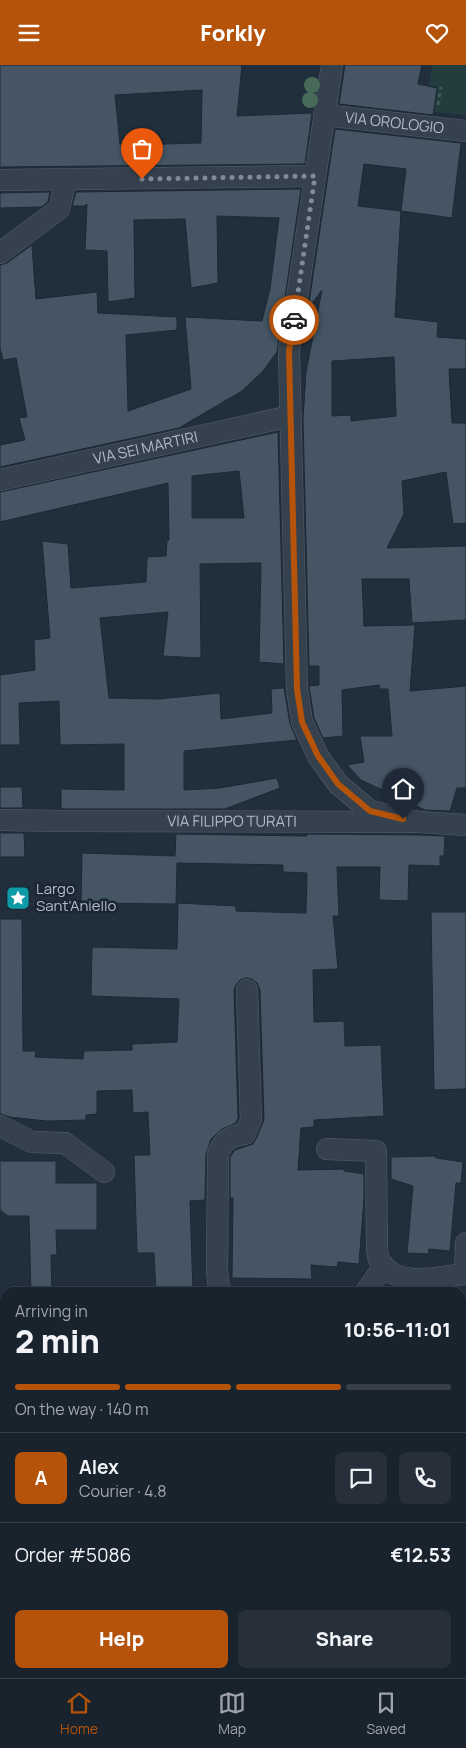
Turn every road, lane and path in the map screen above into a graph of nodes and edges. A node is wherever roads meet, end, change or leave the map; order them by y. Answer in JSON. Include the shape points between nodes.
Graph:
{"nodes":[{"id":1,"x":332,"y":65,"type":"edge"},
{"id":2,"x":324,"y":115,"type":"junction"},
{"id":3,"x":466,"y":131,"type":"edge"},
{"id":4,"x":315,"y":176,"type":"junction"},
{"id":5,"x":66,"y":179,"type":"junction"},
{"id":6,"x":0,"y":180,"type":"edge"},
{"id":7,"x":0,"y":253,"type":"edge"},
{"id":8,"x":292,"y":416,"type":"junction"},
{"id":9,"x":0,"y":480,"type":"edge"},
{"id":10,"x":0,"y":820,"type":"edge"},
{"id":11,"x":419,"y":822,"type":"junction"},
{"id":12,"x":466,"y":825,"type":"edge"},
{"id":13,"x":247,"y":990,"type":"dead end"},
{"id":14,"x":0,"y":1126,"type":"edge"},
{"id":15,"x":328,"y":1149,"type":"dead end"},
{"id":16,"x":104,"y":1172,"type":"dead end"},
{"id":17,"x":466,"y":1243,"type":"edge"},
{"id":18,"x":384,"y":1266,"type":"junction"},
{"id":19,"x":465,"y":1274,"type":"edge"},
{"id":20,"x":219,"y":1287,"type":"edge"},
{"id":21,"x":369,"y":1287,"type":"edge"}],
"edges":[{"from":1,"to":2,"type":"street"},
{"from":2,"to":3,"type":"street","name":"VIA OROLOGIO"},
{"from":2,"to":4,"type":"street"},
{"from":4,"to":5,"type":"street"},
{"from":4,"to":8,"type":"street","via":[[289,351]]},
{"from":5,"to":6,"type":"street"},
{"from":5,"to":7,"type":"street","via":[[59,209]]},
{"from":8,"to":9,"type":"street","name":"VIA SEI MARTIRI"},
{"from":8,"to":11,"type":"street","via":[[297,689],[302,722],[318,756],[338,784],[370,811]]},
{"from":10,"to":11,"type":"street","name":"VIA FILIPPO TURATI"},
{"from":11,"to":12,"type":"street","name":"VIA FILIPPO TURATI"},
{"from":13,"to":20,"type":"street","via":[[251,1120],[245,1134],[232,1136],[222,1143],[218,1154]]},
{"from":14,"to":16,"type":"street","via":[[32,1142],[65,1143]]},
{"from":15,"to":18,"type":"street","via":[[376,1151],[376,1249]]},
{"from":17,"to":19,"type":"street"},
{"from":18,"to":19,"type":"street","via":[[395,1276],[414,1279]]},
{"from":18,"to":21,"type":"street"}]}
